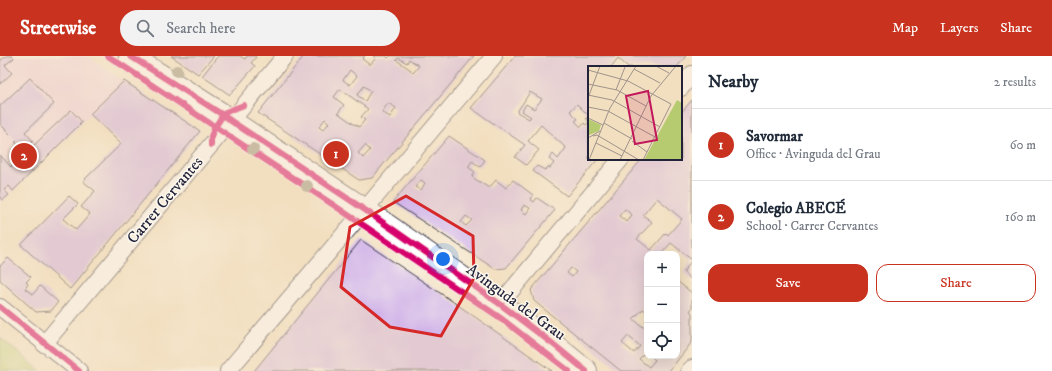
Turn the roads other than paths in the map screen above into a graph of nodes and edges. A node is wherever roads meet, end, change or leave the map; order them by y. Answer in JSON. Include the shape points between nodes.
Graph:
{"nodes":[{"id":1,"x":130,"y":56,"type":"edge"},
{"id":2,"x":285,"y":56,"type":"edge"},
{"id":3,"x":494,"y":56,"type":"edge"},
{"id":4,"x":692,"y":74,"type":"edge"},
{"id":5,"x":682,"y":87,"type":"edge"},
{"id":6,"x":231,"y":121,"type":"junction"},
{"id":7,"x":620,"y":160,"type":"edge"},
{"id":8,"x":365,"y":210,"type":"junction"},
{"id":9,"x":500,"y":304,"type":"junction"},
{"id":10,"x":0,"y":307,"type":"edge"},
{"id":11,"x":44,"y":344,"type":"junction"},
{"id":12,"x":692,"y":368,"type":"edge"},
{"id":13,"x":79,"y":371,"type":"edge"},
{"id":14,"x":228,"y":371,"type":"edge"},
{"id":15,"x":586,"y":371,"type":"edge"},
{"id":16,"x":689,"y":371,"type":"edge"}],
"edges":[{"from":1,"to":6,"type":"street","name":"Avinguda del Grau"},
{"from":2,"to":6,"type":"street","name":"Carrer Cervantes"},
{"from":3,"to":8,"type":"street"},
{"from":4,"to":5,"type":"street"},
{"from":6,"to":8,"type":"street","name":"Avinguda del Grau"},
{"from":6,"to":11,"type":"street","name":"Carrer Cervantes"},
{"from":7,"to":9,"type":"street"},
{"from":8,"to":9,"type":"street","name":"Avinguda del Grau"},
{"from":8,"to":14,"type":"street"},
{"from":9,"to":15,"type":"street","name":"Avinguda del Grau"},
{"from":10,"to":11,"type":"street"},
{"from":11,"to":13,"type":"street"},
{"from":12,"to":16,"type":"street"}]}
